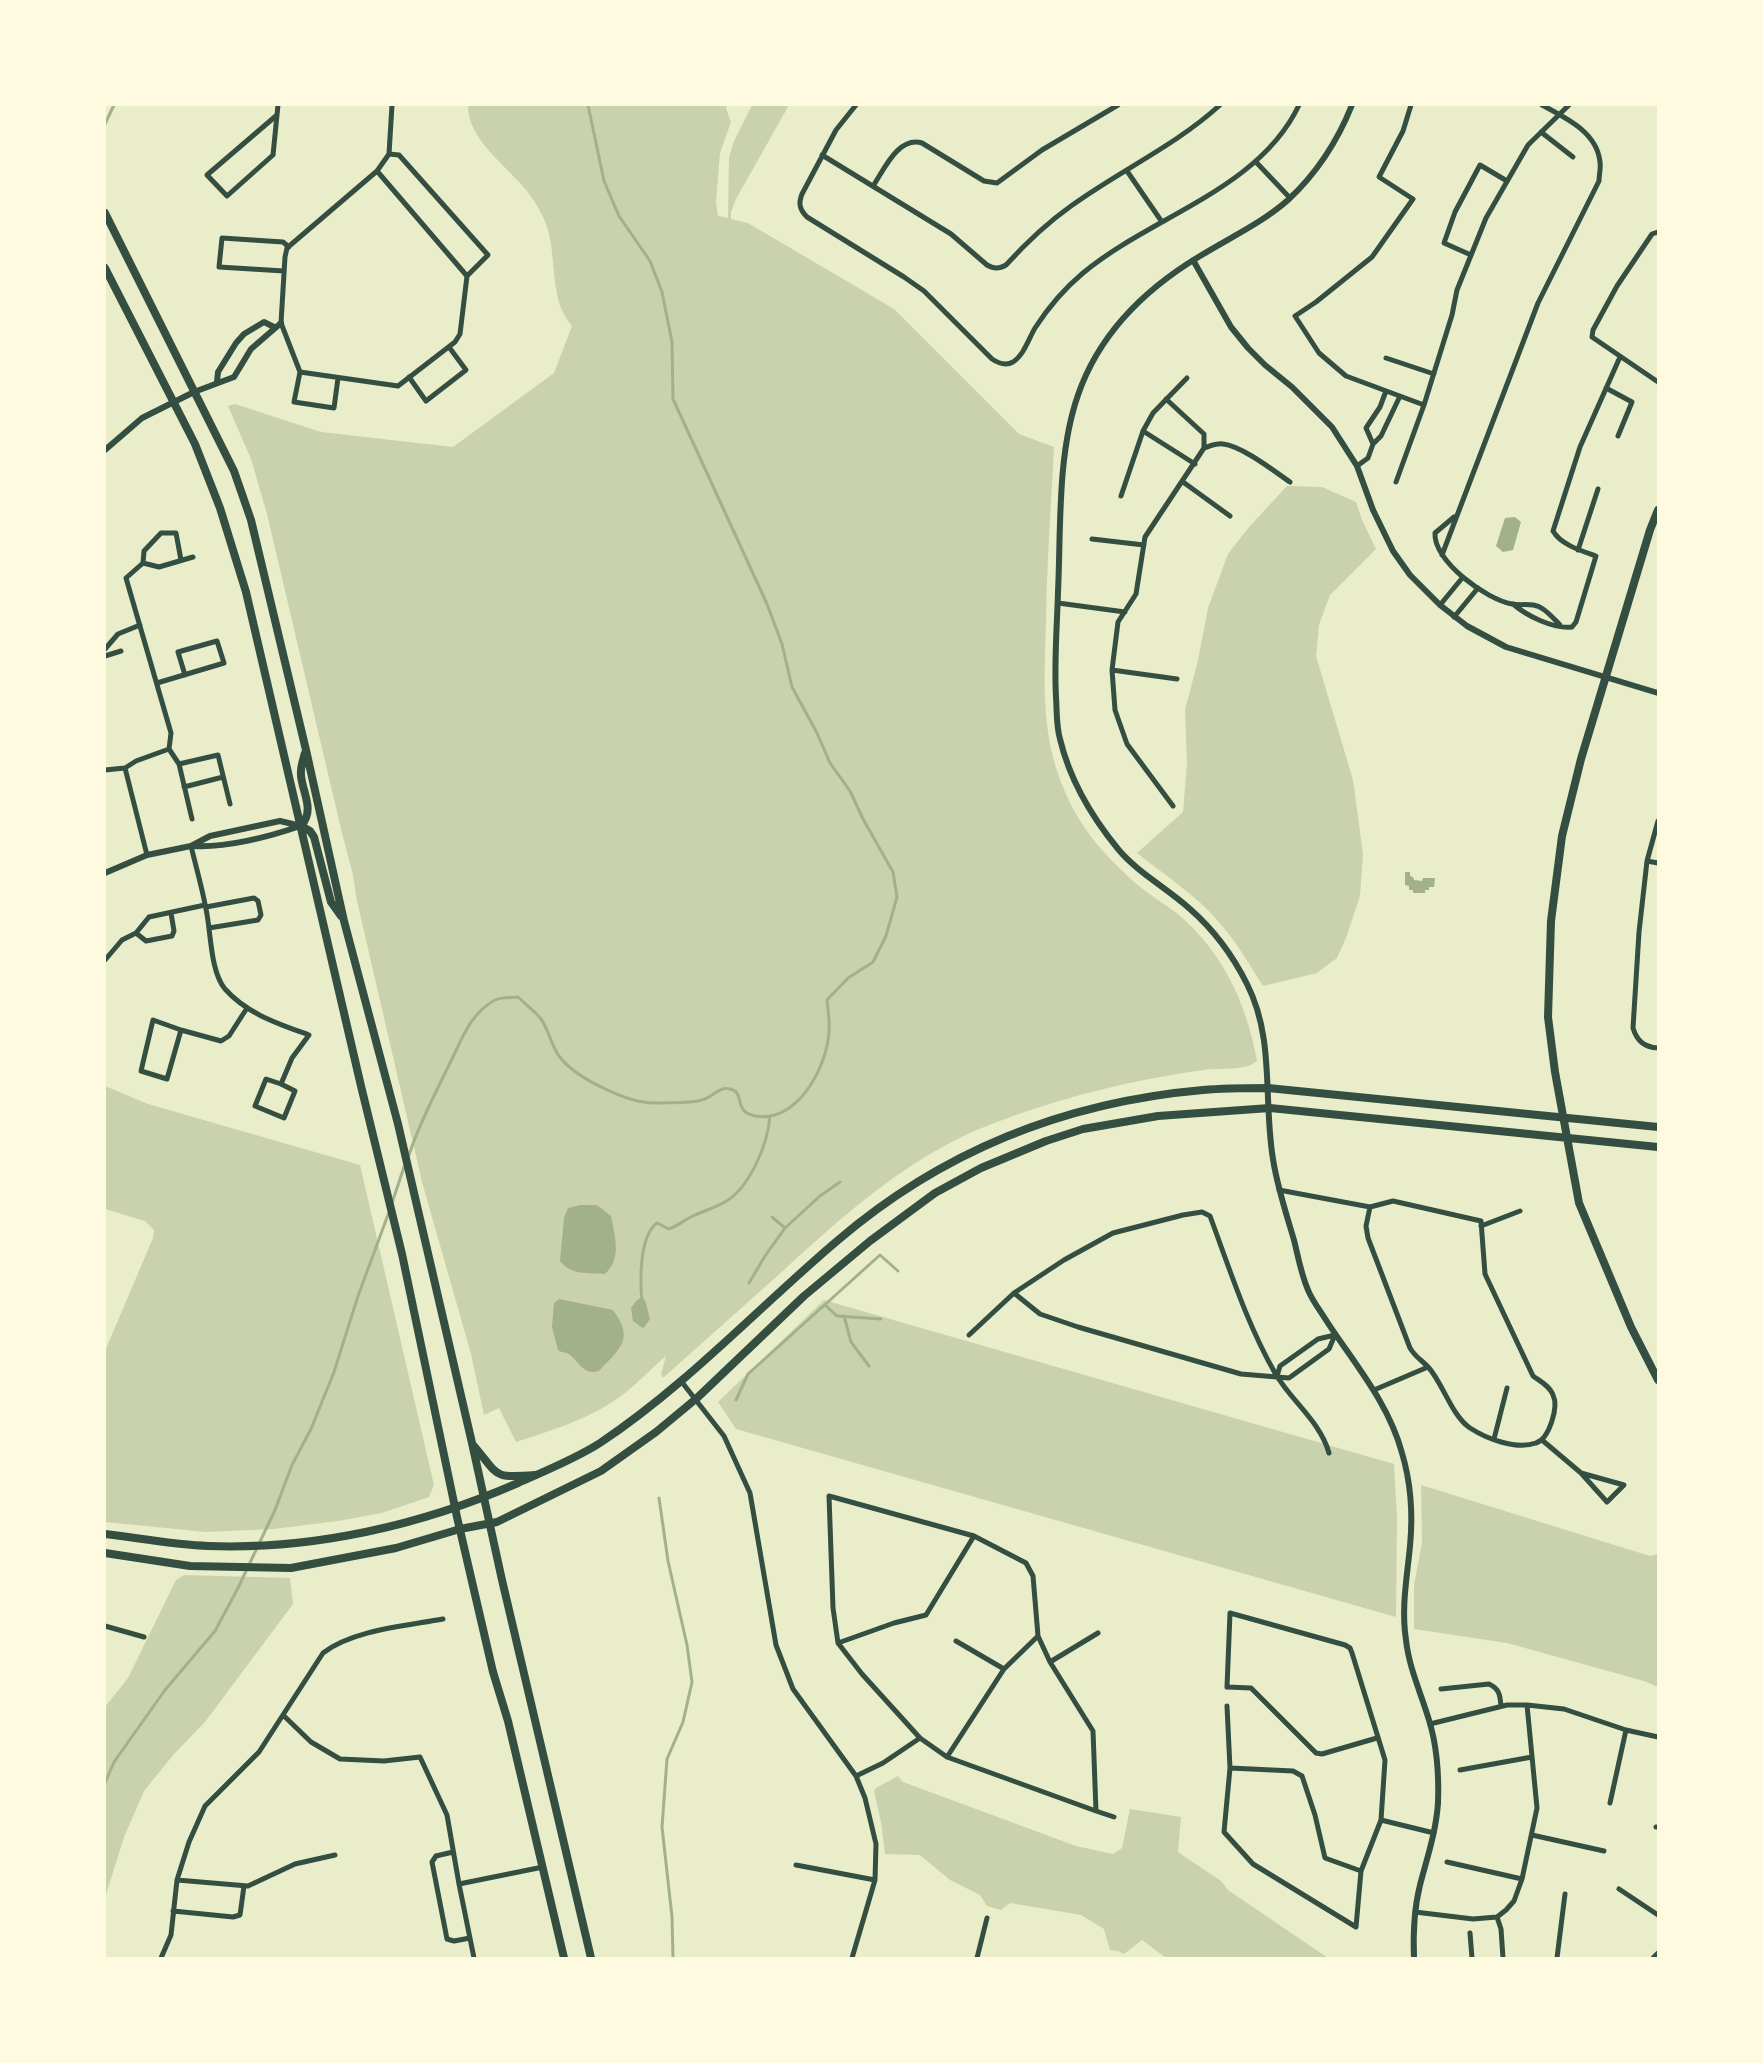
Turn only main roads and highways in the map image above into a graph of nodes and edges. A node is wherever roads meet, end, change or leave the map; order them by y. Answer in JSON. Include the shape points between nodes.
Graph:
{"nodes":[{"id":1,"x":105,"y":213,"type":"edge"},
{"id":2,"x":105,"y":268,"type":"edge"},
{"id":3,"x":1658,"y":510,"type":"edge"},
{"id":4,"x":306,"y":750,"type":"junction"},
{"id":5,"x":301,"y":826,"type":"junction"},
{"id":6,"x":344,"y":921,"type":"junction"},
{"id":7,"x":1564,"y":1117,"type":"junction"},
{"id":8,"x":1658,"y":1127,"type":"edge"},
{"id":9,"x":1568,"y":1140,"type":"junction"},
{"id":10,"x":1658,"y":1147,"type":"edge"},
{"id":11,"x":1658,"y":1380,"type":"edge"},
{"id":12,"x":472,"y":1443,"type":"junction"},
{"id":13,"x":535,"y":1475,"type":"junction"},
{"id":14,"x":483,"y":1498,"type":"junction"},
{"id":15,"x":455,"y":1507,"type":"junction"},
{"id":16,"x":489,"y":1524,"type":"junction"},
{"id":17,"x":460,"y":1529,"type":"junction"},
{"id":18,"x":105,"y":1534,"type":"edge"},
{"id":19,"x":105,"y":1553,"type":"edge"},
{"id":20,"x":564,"y":1958,"type":"edge"},
{"id":21,"x":591,"y":1958,"type":"edge"}],
"edges":[{"from":1,"to":4,"type":"main road","via":[[234,471],[251,520]]},
{"from":2,"to":5,"type":"main road","via":[[210,479],[246,592]]},
{"from":3,"to":7,"type":"main road","via":[[1581,759],[1556,869],[1548,1017]]},
{"from":4,"to":5,"type":"main road","via":[[301,777],[308,806]]},
{"from":4,"to":6,"type":"main road"},
{"from":5,"to":6,"type":"main road","via":[[314,837],[331,902]]},
{"from":5,"to":15,"type":"main road","via":[[402,1254]]},
{"from":6,"to":12,"type":"main road","via":[[398,1124]]},
{"from":7,"to":8,"type":"main road"},
{"from":7,"to":9,"type":"main road"},
{"from":7,"to":13,"type":"main road","via":[[1268,1088],[1204,1090],[1099,1106],[1047,1120],[964,1155],[882,1204],[681,1380],[597,1445]]},
{"from":9,"to":10,"type":"main road"},
{"from":9,"to":11,"type":"main road","via":[[1579,1203],[1631,1327]]},
{"from":9,"to":16,"type":"main road","via":[[1270,1108],[1158,1116],[1046,1141],[981,1168],[935,1193],[804,1296],[656,1432],[601,1471]]},
{"from":12,"to":13,"type":"main road","via":[[497,1473],[511,1477]]},
{"from":12,"to":14,"type":"main road"},
{"from":13,"to":14,"type":"main road"},
{"from":14,"to":15,"type":"main road"},
{"from":14,"to":16,"type":"main road"},
{"from":15,"to":17,"type":"main road"},
{"from":15,"to":18,"type":"main road","via":[[375,1530],[301,1543],[208,1546]]},
{"from":16,"to":17,"type":"main road"},
{"from":16,"to":21,"type":"main road"},
{"from":17,"to":19,"type":"main road","via":[[396,1548],[285,1568],[204,1567]]},
{"from":17,"to":20,"type":"main road"}]}
